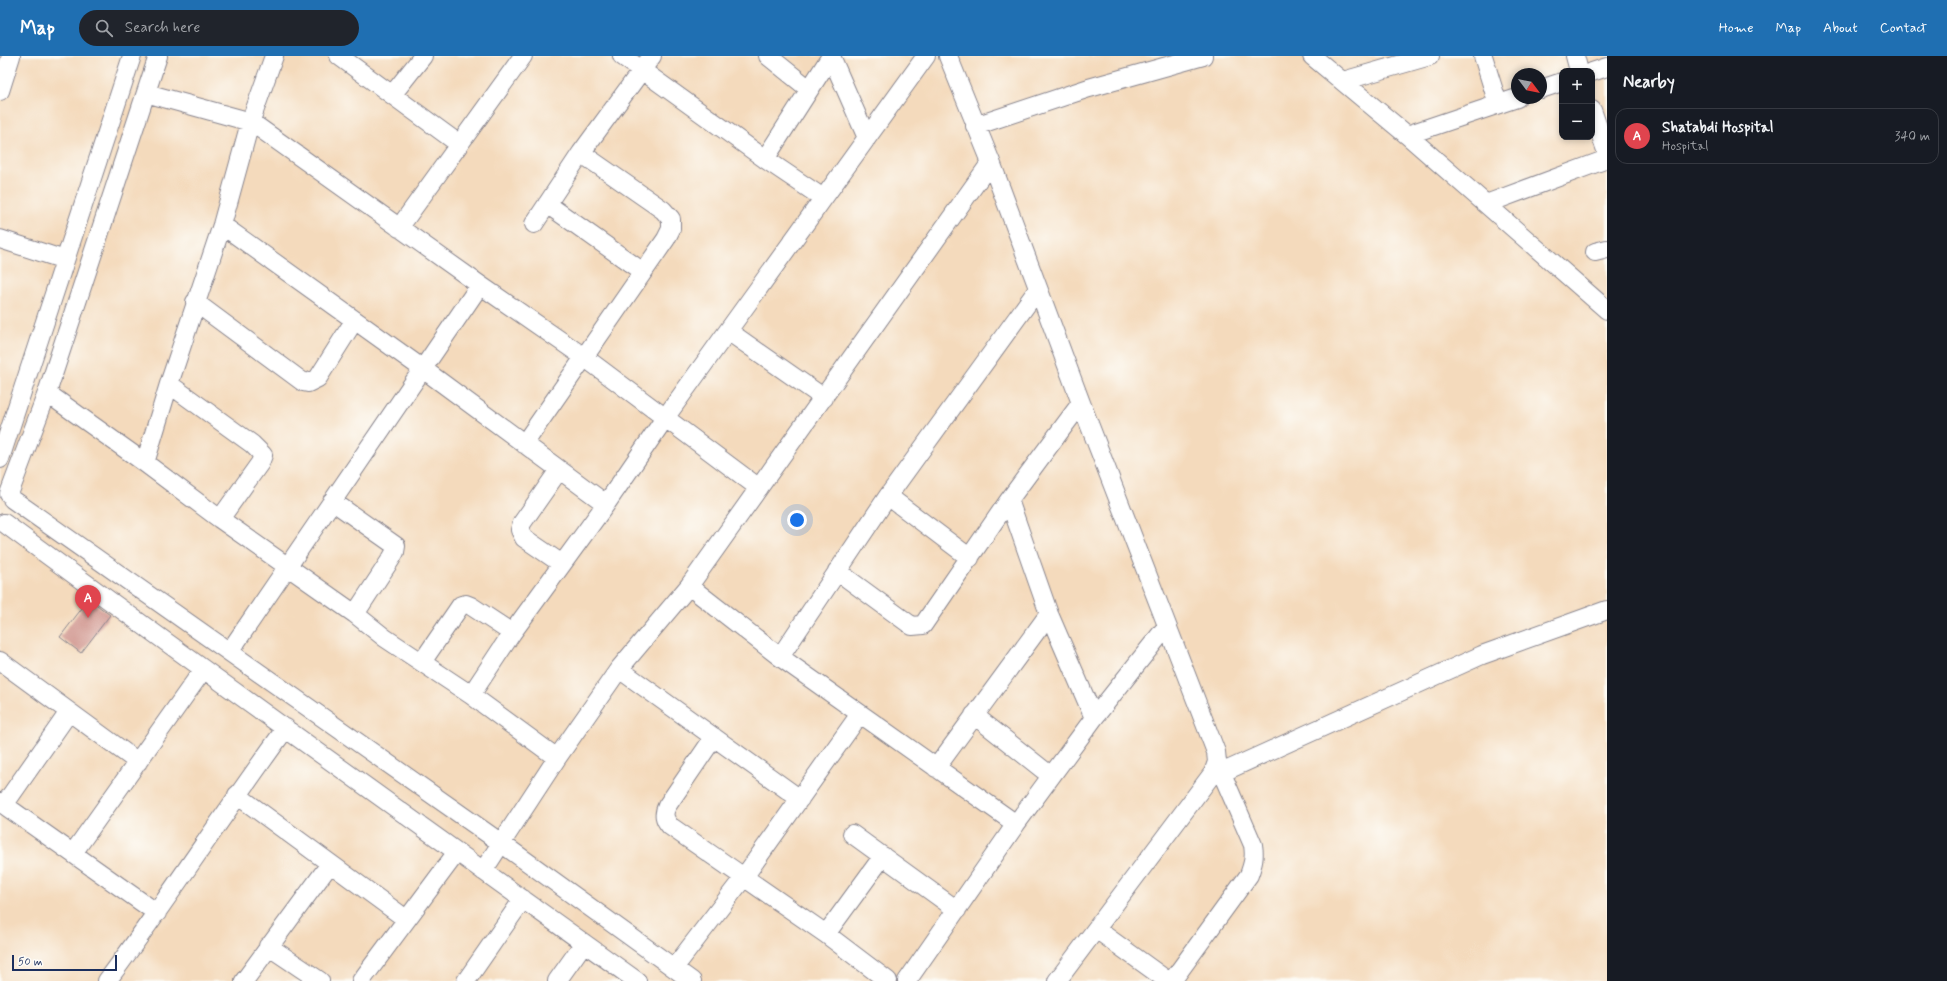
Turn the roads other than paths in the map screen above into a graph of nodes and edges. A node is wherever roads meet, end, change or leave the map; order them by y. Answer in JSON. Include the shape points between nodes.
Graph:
{"nodes":[{"id":1,"x":132,"y":56,"type":"edge"},
{"id":2,"x":158,"y":56,"type":"edge"},
{"id":3,"x":274,"y":56,"type":"edge"},
{"id":4,"x":339,"y":56,"type":"edge"},
{"id":5,"x":423,"y":56,"type":"edge"},
{"id":6,"x":523,"y":56,"type":"edge"},
{"id":7,"x":622,"y":56,"type":"edge"},
{"id":8,"x":768,"y":56,"type":"edge"},
{"id":9,"x":831,"y":56,"type":"edge"},
{"id":10,"x":926,"y":56,"type":"edge"},
{"id":11,"x":948,"y":56,"type":"edge"},
{"id":12,"x":1203,"y":56,"type":"edge"},
{"id":13,"x":1312,"y":56,"type":"edge"},
{"id":14,"x":1430,"y":56,"type":"edge"},
{"id":15,"x":1483,"y":56,"type":"edge"},
{"id":16,"x":1575,"y":56,"type":"edge"},
{"id":17,"x":9,"y":57,"type":"edge"},
{"id":18,"x":1395,"y":61,"type":"edge"},
{"id":19,"x":647,"y":63,"type":"edge"},
{"id":20,"x":1607,"y":67,"type":"edge"},
{"id":21,"x":1578,"y":68,"type":"edge"},
{"id":22,"x":1595,"y":71,"type":"edge"},
{"id":23,"x":1343,"y":81,"type":"junction"},
{"id":24,"x":1559,"y":83,"type":"edge"},
{"id":25,"x":1547,"y":87,"type":"edge"},
{"id":26,"x":809,"y":89,"type":"junction"},
{"id":27,"x":0,"y":91,"type":"edge"},
{"id":28,"x":146,"y":93,"type":"junction"},
{"id":29,"x":392,"y":95,"type":"junction"},
{"id":30,"x":1511,"y":100,"type":"edge"},
{"id":31,"x":1498,"y":104,"type":"junction"},
{"id":32,"x":1595,"y":119,"type":"edge"},
{"id":33,"x":251,"y":122,"type":"junction"},
{"id":34,"x":975,"y":126,"type":"junction"},
{"id":35,"x":1407,"y":135,"type":"junction"},
{"id":36,"x":867,"y":138,"type":"junction"},
{"id":37,"x":458,"y":144,"type":"junction"},
{"id":38,"x":581,"y":152,"type":"junction"},
{"id":39,"x":1607,"y":153,"type":"edge"},
{"id":40,"x":765,"y":159,"type":"junction"},
{"id":41,"x":1607,"y":159,"type":"edge"},
{"id":42,"x":991,"y":162,"type":"junction"},
{"id":43,"x":823,"y":198,"type":"junction"},
{"id":44,"x":547,"y":204,"type":"junction"},
{"id":45,"x":1486,"y":204,"type":"junction"},
{"id":46,"x":534,"y":224,"type":"dead end"},
{"id":47,"x":222,"y":225,"type":"junction"},
{"id":48,"x":399,"y":228,"type":"junction"},
{"id":49,"x":0,"y":239,"type":"edge"},
{"id":50,"x":64,"y":260,"type":"junction"},
{"id":51,"x":643,"y":272,"type":"junction"},
{"id":52,"x":480,"y":286,"type":"junction"},
{"id":53,"x":1038,"y":289,"type":"junction"},
{"id":54,"x":195,"y":302,"type":"junction"},
{"id":55,"x":1607,"y":310,"type":"edge"},
{"id":56,"x":354,"y":320,"type":"junction"},
{"id":57,"x":728,"y":331,"type":"junction"},
{"id":58,"x":584,"y":357,"type":"junction"},
{"id":59,"x":423,"y":369,"type":"junction"},
{"id":60,"x":169,"y":384,"type":"junction"},
{"id":61,"x":47,"y":393,"type":"junction"},
{"id":62,"x":824,"y":398,"type":"junction"},
{"id":63,"x":1081,"y":403,"type":"junction"},
{"id":64,"x":665,"y":418,"type":"junction"},
{"id":65,"x":524,"y":444,"type":"junction"},
{"id":66,"x":0,"y":459,"type":"edge"},
{"id":67,"x":145,"y":463,"type":"junction"},
{"id":68,"x":559,"y":470,"type":"junction"},
{"id":69,"x":759,"y":488,"type":"junction"},
{"id":70,"x":7,"y":494,"type":"edge"},
{"id":71,"x":888,"y":496,"type":"junction"},
{"id":72,"x":1009,"y":500,"type":"junction"},
{"id":73,"x":332,"y":501,"type":"junction"},
{"id":74,"x":606,"y":504,"type":"junction"},
{"id":75,"x":220,"y":519,"type":"junction"},
{"id":76,"x":2,"y":524,"type":"edge"},
{"id":77,"x":970,"y":558,"type":"junction"},
{"id":78,"x":562,"y":564,"type":"junction"},
{"id":79,"x":287,"y":566,"type":"junction"},
{"id":80,"x":837,"y":571,"type":"junction"},
{"id":81,"x":689,"y":586,"type":"junction"},
{"id":82,"x":1607,"y":610,"type":"edge"},
{"id":83,"x":355,"y":614,"type":"junction"},
{"id":84,"x":1048,"y":614,"type":"junction"},
{"id":85,"x":1167,"y":626,"type":"junction"},
{"id":86,"x":512,"y":633,"type":"junction"},
{"id":87,"x":230,"y":651,"type":"junction"},
{"id":88,"x":780,"y":657,"type":"junction"},
{"id":89,"x":0,"y":661,"type":"edge"},
{"id":90,"x":422,"y":662,"type":"junction"},
{"id":91,"x":619,"y":669,"type":"junction"},
{"id":92,"x":203,"y":670,"type":"junction"},
{"id":93,"x":470,"y":695,"type":"junction"},
{"id":94,"x":69,"y":712,"type":"junction"},
{"id":95,"x":860,"y":714,"type":"junction"},
{"id":96,"x":974,"y":715,"type":"junction"},
{"id":97,"x":1094,"y":718,"type":"junction"},
{"id":98,"x":286,"y":728,"type":"junction"},
{"id":99,"x":714,"y":737,"type":"junction"},
{"id":100,"x":557,"y":758,"type":"junction"},
{"id":101,"x":138,"y":762,"type":"junction"},
{"id":102,"x":1219,"y":767,"type":"junction"},
{"id":103,"x":936,"y":768,"type":"junction"},
{"id":104,"x":1051,"y":776,"type":"junction"},
{"id":105,"x":237,"y":795,"type":"junction"},
{"id":106,"x":800,"y":799,"type":"junction"},
{"id":107,"x":2,"y":803,"type":"edge"},
{"id":108,"x":1016,"y":824,"type":"junction"},
{"id":109,"x":852,"y":834,"type":"dead end"},
{"id":110,"x":501,"y":843,"type":"junction"},
{"id":111,"x":457,"y":852,"type":"junction"},
{"id":112,"x":73,"y":853,"type":"junction"},
{"id":113,"x":883,"y":856,"type":"junction"},
{"id":114,"x":330,"y":864,"type":"junction"},
{"id":115,"x":483,"y":871,"type":"junction"},
{"id":116,"x":744,"y":877,"type":"junction"},
{"id":117,"x":523,"y":899,"type":"junction"},
{"id":118,"x":957,"y":910,"type":"junction"},
{"id":119,"x":157,"y":913,"type":"junction"},
{"id":120,"x":406,"y":919,"type":"junction"},
{"id":121,"x":1096,"y":929,"type":"junction"},
{"id":122,"x":826,"y":934,"type":"junction"},
{"id":123,"x":584,"y":943,"type":"junction"},
{"id":124,"x":268,"y":946,"type":"junction"},
{"id":125,"x":674,"y":968,"type":"junction"},
{"id":126,"x":114,"y":978,"type":"edge"},
{"id":127,"x":244,"y":981,"type":"edge"},
{"id":128,"x":320,"y":981,"type":"edge"},
{"id":129,"x":361,"y":981,"type":"edge"},
{"id":130,"x":466,"y":981,"type":"edge"},
{"id":131,"x":557,"y":981,"type":"edge"},
{"id":132,"x":637,"y":981,"type":"edge"},
{"id":133,"x":692,"y":981,"type":"edge"},
{"id":134,"x":888,"y":981,"type":"edge"},
{"id":135,"x":907,"y":981,"type":"edge"},
{"id":136,"x":1057,"y":981,"type":"edge"},
{"id":137,"x":1168,"y":981,"type":"edge"},
{"id":138,"x":1172,"y":981,"type":"edge"}],
"edges":[{"from":1,"to":50,"type":"street"},
{"from":2,"to":28,"type":"street"},
{"from":3,"to":33,"type":"street"},
{"from":4,"to":29,"type":"street"},
{"from":5,"to":29,"type":"street"},
{"from":6,"to":37,"type":"street"},
{"from":7,"to":19,"type":"street"},
{"from":8,"to":26,"type":"street"},
{"from":9,"to":26,"type":"street"},
{"from":9,"to":36,"type":"street"},
{"from":10,"to":36,"type":"street"},
{"from":11,"to":34,"type":"street"},
{"from":12,"to":34,"type":"street","via":[[1090,88]]},
{"from":13,"to":23,"type":"street"},
{"from":14,"to":18,"type":"street"},
{"from":15,"to":31,"type":"street"},
{"from":16,"to":21,"type":"street"},
{"from":17,"to":27,"type":"street"},
{"from":18,"to":23,"type":"street"},
{"from":19,"to":38,"type":"street"},
{"from":19,"to":40,"type":"street"},
{"from":20,"to":22,"type":"street"},
{"from":23,"to":35,"type":"street"},
{"from":24,"to":25,"type":"street"},
{"from":26,"to":40,"type":"street"},
{"from":28,"to":33,"type":"street"},
{"from":28,"to":61,"type":"street"},
{"from":29,"to":37,"type":"street"},
{"from":30,"to":31,"type":"street"},
{"from":31,"to":35,"type":"street"},
{"from":32,"to":39,"type":"street"},
{"from":33,"to":47,"type":"street"},
{"from":33,"to":48,"type":"street"},
{"from":34,"to":42,"type":"street"},
{"from":35,"to":45,"type":"street"},
{"from":36,"to":43,"type":"street"},
{"from":37,"to":48,"type":"street"},
{"from":38,"to":44,"type":"street"},
{"from":38,"to":51,"type":"street","via":[[663,210],[670,219],[671,229],[666,239]]},
{"from":40,"to":43,"type":"street"},
{"from":41,"to":45,"type":"street"},
{"from":42,"to":53,"type":"street"},
{"from":42,"to":62,"type":"street"},
{"from":43,"to":57,"type":"street"},
{"from":44,"to":46,"type":"street"},
{"from":44,"to":51,"type":"street"},
{"from":45,"to":55,"type":"street"},
{"from":47,"to":54,"type":"street"},
{"from":47,"to":56,"type":"street"},
{"from":48,"to":52,"type":"street"},
{"from":49,"to":50,"type":"street"},
{"from":50,"to":66,"type":"street"},
{"from":51,"to":58,"type":"street"},
{"from":52,"to":58,"type":"street"},
{"from":52,"to":59,"type":"street"},
{"from":53,"to":63,"type":"street"},
{"from":53,"to":71,"type":"street"},
{"from":54,"to":56,"type":"street","via":[[303,382],[308,383],[318,378]]},
{"from":54,"to":60,"type":"street"},
{"from":56,"to":59,"type":"street"},
{"from":57,"to":62,"type":"street"},
{"from":57,"to":64,"type":"street"},
{"from":58,"to":64,"type":"street"},
{"from":58,"to":65,"type":"street"},
{"from":59,"to":65,"type":"street"},
{"from":59,"to":73,"type":"street"},
{"from":60,"to":67,"type":"street"},
{"from":60,"to":75,"type":"street","via":[[252,444],[262,455],[260,463]]},
{"from":61,"to":67,"type":"street"},
{"from":61,"to":70,"type":"street"},
{"from":62,"to":69,"type":"street"},
{"from":63,"to":72,"type":"street"},
{"from":63,"to":85,"type":"street"},
{"from":64,"to":69,"type":"street"},
{"from":64,"to":74,"type":"street"},
{"from":65,"to":68,"type":"street"},
{"from":67,"to":75,"type":"street"},
{"from":68,"to":74,"type":"street"},
{"from":68,"to":78,"type":"street","via":[[522,522],[520,530],[524,538]]},
{"from":69,"to":81,"type":"street"},
{"from":70,"to":76,"type":"street","via":[[14,505],[12,516]]},
{"from":70,"to":87,"type":"street"},
{"from":71,"to":77,"type":"street"},
{"from":71,"to":80,"type":"street"},
{"from":72,"to":77,"type":"street"},
{"from":72,"to":84,"type":"street"},
{"from":73,"to":79,"type":"street"},
{"from":73,"to":83,"type":"street","via":[[396,546],[393,556]]},
{"from":74,"to":78,"type":"street"},
{"from":75,"to":79,"type":"street"},
{"from":76,"to":92,"type":"street"},
{"from":77,"to":80,"type":"street","via":[[928,620],[924,625],[918,626],[912,626]]},
{"from":78,"to":86,"type":"street"},
{"from":79,"to":83,"type":"street"},
{"from":79,"to":87,"type":"street"},
{"from":80,"to":88,"type":"street"},
{"from":81,"to":88,"type":"street"},
{"from":81,"to":91,"type":"street"},
{"from":82,"to":102,"type":"street","via":[[1475,658]]},
{"from":83,"to":90,"type":"street","via":[[385,638]]},
{"from":84,"to":96,"type":"street"},
{"from":84,"to":97,"type":"street"},
{"from":85,"to":97,"type":"street"},
{"from":85,"to":102,"type":"street","via":[[1216,752]]},
{"from":86,"to":90,"type":"street","via":[[471,606],[461,605]]},
{"from":86,"to":93,"type":"street"},
{"from":87,"to":110,"type":"street"},
{"from":88,"to":95,"type":"street"},
{"from":89,"to":94,"type":"street"},
{"from":90,"to":93,"type":"street"},
{"from":91,"to":99,"type":"street"},
{"from":91,"to":100,"type":"street"},
{"from":92,"to":98,"type":"street"},
{"from":92,"to":101,"type":"street"},
{"from":93,"to":100,"type":"street"},
{"from":94,"to":101,"type":"street"},
{"from":94,"to":107,"type":"street"},
{"from":95,"to":103,"type":"street"},
{"from":95,"to":106,"type":"street"},
{"from":96,"to":103,"type":"street"},
{"from":96,"to":104,"type":"street"},
{"from":97,"to":104,"type":"street"},
{"from":98,"to":105,"type":"street"},
{"from":98,"to":111,"type":"street"},
{"from":99,"to":106,"type":"street"},
{"from":99,"to":116,"type":"street","via":[[667,806],[664,812],[665,820]]},
{"from":100,"to":110,"type":"street"},
{"from":101,"to":112,"type":"street"},
{"from":102,"to":121,"type":"street"},
{"from":102,"to":138,"type":"street","via":[[1253,845],[1253,865]]},
{"from":103,"to":108,"type":"street"},
{"from":104,"to":108,"type":"street"},
{"from":105,"to":114,"type":"street"},
{"from":105,"to":119,"type":"street"},
{"from":106,"to":116,"type":"street"},
{"from":107,"to":112,"type":"street"},
{"from":108,"to":118,"type":"street"},
{"from":109,"to":113,"type":"street"},
{"from":110,"to":115,"type":"street"},
{"from":110,"to":125,"type":"street"},
{"from":111,"to":115,"type":"street"},
{"from":111,"to":120,"type":"street"},
{"from":112,"to":119,"type":"street"},
{"from":113,"to":118,"type":"street"},
{"from":113,"to":122,"type":"street"},
{"from":114,"to":120,"type":"street"},
{"from":114,"to":124,"type":"street"},
{"from":115,"to":117,"type":"street"},
{"from":116,"to":122,"type":"street"},
{"from":116,"to":125,"type":"street"},
{"from":117,"to":123,"type":"street"},
{"from":117,"to":130,"type":"street"},
{"from":118,"to":135,"type":"street"},
{"from":119,"to":126,"type":"street"},
{"from":120,"to":129,"type":"street"},
{"from":121,"to":136,"type":"street"},
{"from":121,"to":137,"type":"street"},
{"from":122,"to":134,"type":"street"},
{"from":123,"to":131,"type":"street"},
{"from":123,"to":132,"type":"street"},
{"from":124,"to":127,"type":"street"},
{"from":124,"to":128,"type":"street"},
{"from":125,"to":133,"type":"street"}]}
